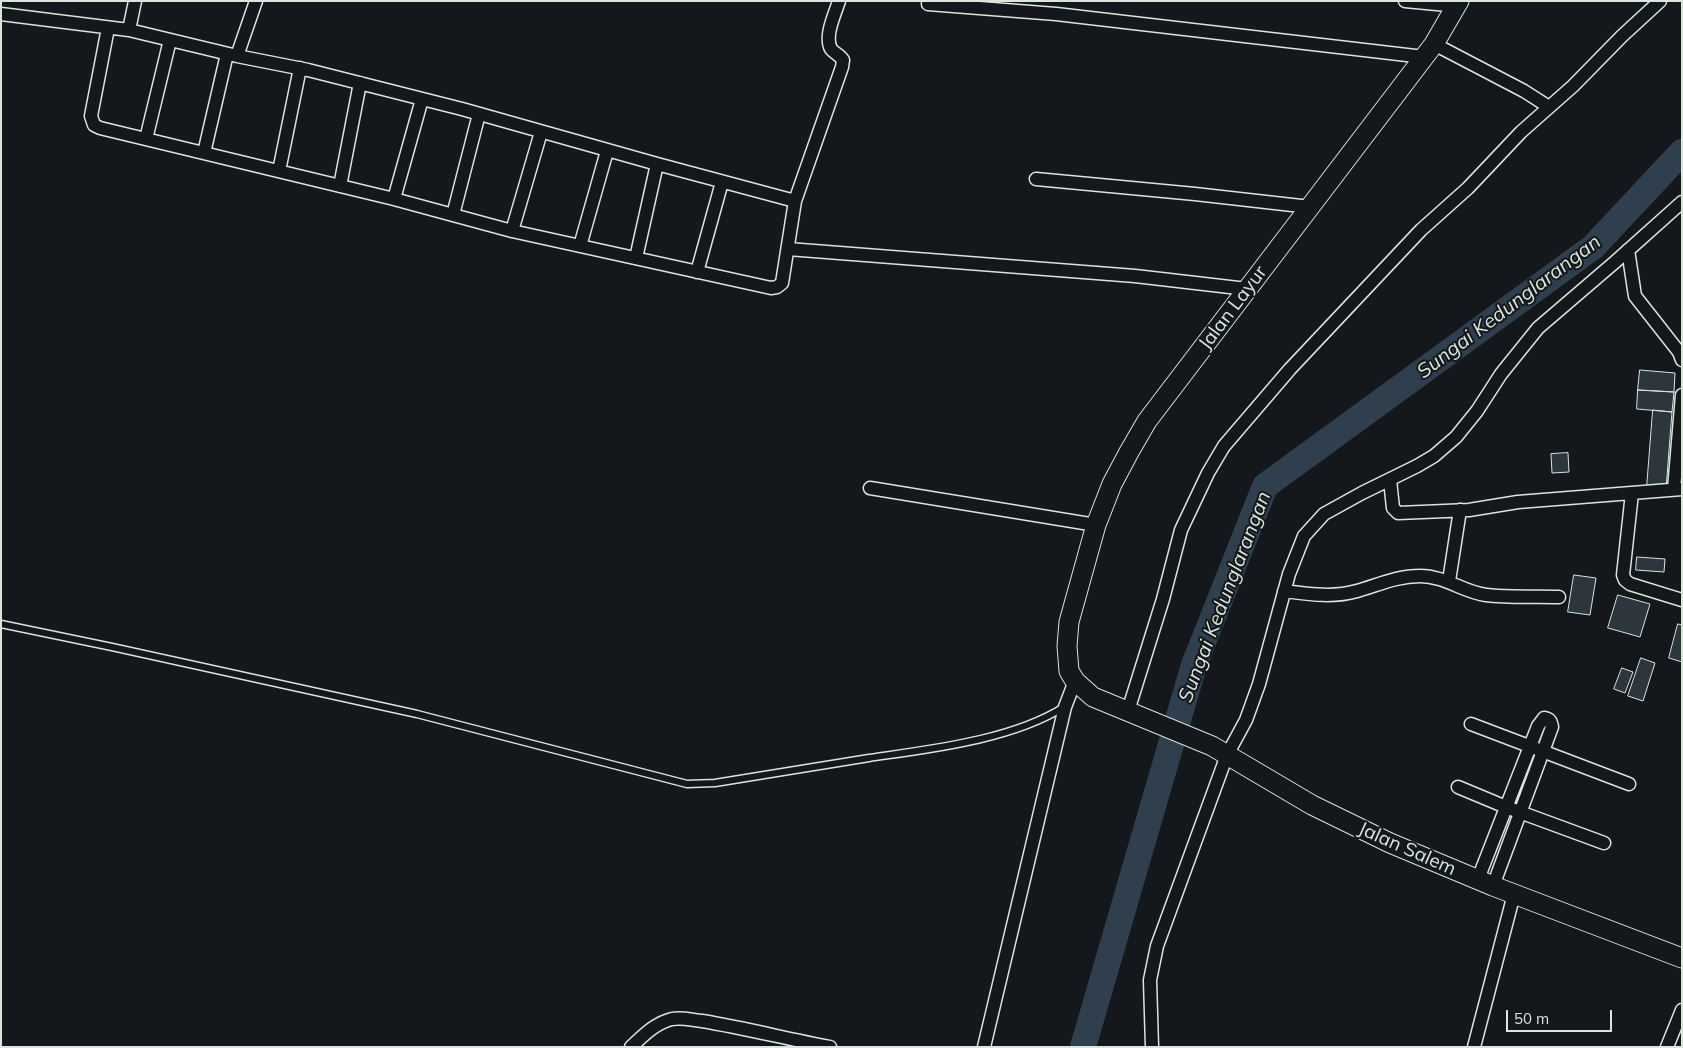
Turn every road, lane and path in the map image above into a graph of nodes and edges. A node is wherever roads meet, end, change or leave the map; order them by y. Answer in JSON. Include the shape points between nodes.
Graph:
{"nodes":[{"id":1,"x":136,"y":1,"type":"edge"},
{"id":2,"x":256,"y":1,"type":"edge"},
{"id":3,"x":839,"y":1,"type":"edge"},
{"id":4,"x":1405,"y":1,"type":"edge"},
{"id":5,"x":1660,"y":1,"type":"edge"},
{"id":6,"x":928,"y":4,"type":"dead end"},
{"id":7,"x":1458,"y":4,"type":"edge"},
{"id":8,"x":1,"y":14,"type":"edge"},
{"id":9,"x":108,"y":28,"type":"junction"},
{"id":10,"x":129,"y":30,"type":"junction"},
{"id":11,"x":170,"y":40,"type":"junction"},
{"id":12,"x":1429,"y":50,"type":"junction"},
{"id":13,"x":232,"y":55,"type":"junction"},
{"id":14,"x":300,"y":68,"type":"junction"},
{"id":15,"x":360,"y":83,"type":"junction"},
{"id":16,"x":422,"y":99,"type":"junction"},
{"id":17,"x":1549,"y":107,"type":"junction"},
{"id":18,"x":480,"y":114,"type":"junction"},
{"id":19,"x":541,"y":132,"type":"junction"},
{"id":20,"x":146,"y":139,"type":"junction"},
{"id":21,"x":607,"y":151,"type":"junction"},
{"id":22,"x":207,"y":154,"type":"junction"},
{"id":23,"x":657,"y":164,"type":"junction"},
{"id":24,"x":279,"y":171,"type":"junction"},
{"id":25,"x":1036,"y":179,"type":"dead end"},
{"id":26,"x":722,"y":182,"type":"junction"},
{"id":27,"x":340,"y":186,"type":"junction"},
{"id":28,"x":394,"y":199,"type":"junction"},
{"id":29,"x":796,"y":201,"type":"junction"},
{"id":30,"x":1682,"y":202,"type":"edge"},
{"id":31,"x":1310,"y":208,"type":"junction"},
{"id":32,"x":453,"y":215,"type":"junction"},
{"id":33,"x":512,"y":231,"type":"junction"},
{"id":34,"x":580,"y":246,"type":"junction"},
{"id":35,"x":788,"y":249,"type":"junction"},
{"id":36,"x":1628,"y":250,"type":"junction"},
{"id":37,"x":636,"y":258,"type":"junction"},
{"id":38,"x":697,"y":272,"type":"junction"},
{"id":39,"x":1247,"y":289,"type":"junction"},
{"id":40,"x":1682,"y":360,"type":"edge"},
{"id":41,"x":1682,"y":395,"type":"edge"},
{"id":42,"x":1390,"y":480,"type":"junction"},
{"id":43,"x":870,"y":488,"type":"dead end"},
{"id":44,"x":1678,"y":489,"type":"edge"},
{"id":45,"x":1632,"y":493,"type":"junction"},
{"id":46,"x":1460,"y":510,"type":"junction"},
{"id":47,"x":1096,"y":525,"type":"junction"},
{"id":48,"x":1449,"y":581,"type":"junction"},
{"id":49,"x":1284,"y":591,"type":"junction"},
{"id":50,"x":1559,"y":597,"type":"dead end"},
{"id":51,"x":1682,"y":600,"type":"edge"},
{"id":52,"x":1,"y":624,"type":"edge"},
{"id":53,"x":1075,"y":681,"type":"junction"},
{"id":54,"x":1065,"y":707,"type":"junction"},
{"id":55,"x":1135,"y":714,"type":"junction"},
{"id":56,"x":1471,"y":724,"type":"dead end"},
{"id":57,"x":1530,"y":746,"type":"junction"},
{"id":58,"x":1219,"y":751,"type":"junction"},
{"id":59,"x":1544,"y":751,"type":"junction"},
{"id":60,"x":1628,"y":784,"type":"dead end"},
{"id":61,"x":1458,"y":787,"type":"dead end"},
{"id":62,"x":1506,"y":807,"type":"junction"},
{"id":63,"x":1520,"y":812,"type":"junction"},
{"id":64,"x":1604,"y":844,"type":"dead end"},
{"id":65,"x":1486,"y":883,"type":"junction"},
{"id":66,"x":1514,"y":894,"type":"junction"},
{"id":67,"x":1682,"y":958,"type":"edge"},
{"id":68,"x":1682,"y":1010,"type":"edge"},
{"id":69,"x":631,"y":1047,"type":"edge"},
{"id":70,"x":830,"y":1047,"type":"edge"},
{"id":71,"x":984,"y":1047,"type":"edge"},
{"id":72,"x":1152,"y":1047,"type":"edge"},
{"id":73,"x":1474,"y":1047,"type":"edge"},
{"id":74,"x":1667,"y":1047,"type":"edge"}],
"edges":[{"from":1,"to":10,"type":"street"},
{"from":2,"to":13,"type":"street"},
{"from":3,"to":29,"type":"street","via":[[829,43],[832,51],[843,60],[842,67]]},
{"from":4,"to":7,"type":"street"},
{"from":5,"to":17,"type":"street"},
{"from":6,"to":12,"type":"street"},
{"from":7,"to":12,"type":"street","name":"Jalan Layur"},
{"from":8,"to":9,"type":"street"},
{"from":9,"to":10,"type":"street"},
{"from":9,"to":20,"type":"street","via":[[91,121],[100,128]]},
{"from":10,"to":11,"type":"street"},
{"from":11,"to":13,"type":"street"},
{"from":11,"to":20,"type":"street"},
{"from":12,"to":17,"type":"street","via":[[1524,91]]},
{"from":12,"to":31,"type":"street","name":"Jalan Layur"},
{"from":13,"to":14,"type":"street"},
{"from":13,"to":22,"type":"street"},
{"from":14,"to":15,"type":"street"},
{"from":14,"to":24,"type":"street"},
{"from":15,"to":16,"type":"street"},
{"from":15,"to":27,"type":"street"},
{"from":16,"to":18,"type":"street"},
{"from":16,"to":28,"type":"street"},
{"from":17,"to":55,"type":"street","via":[[1421,230],[1290,369],[1224,446],[1181,530]]},
{"from":18,"to":19,"type":"street"},
{"from":18,"to":32,"type":"street"},
{"from":19,"to":21,"type":"street"},
{"from":19,"to":33,"type":"street"},
{"from":20,"to":22,"type":"street"},
{"from":21,"to":23,"type":"street"},
{"from":21,"to":34,"type":"street"},
{"from":22,"to":24,"type":"street"},
{"from":23,"to":26,"type":"street"},
{"from":23,"to":37,"type":"street"},
{"from":24,"to":27,"type":"street"},
{"from":25,"to":31,"type":"street"},
{"from":26,"to":29,"type":"street"},
{"from":26,"to":38,"type":"street"},
{"from":27,"to":28,"type":"street"},
{"from":28,"to":32,"type":"street"},
{"from":29,"to":35,"type":"street"},
{"from":30,"to":36,"type":"street"},
{"from":31,"to":39,"type":"street","name":"Jalan Layur"},
{"from":32,"to":33,"type":"street"},
{"from":33,"to":34,"type":"street"},
{"from":34,"to":37,"type":"street"},
{"from":35,"to":38,"type":"street","via":[[782,283],[777,287]]},
{"from":35,"to":39,"type":"street","via":[[1135,276]]},
{"from":36,"to":40,"type":"street","via":[[1635,296]]},
{"from":36,"to":42,"type":"street","via":[[1538,328],[1456,437],[1434,456]]},
{"from":37,"to":38,"type":"street"},
{"from":39,"to":47,"type":"street","name":"Jalan Layur","via":[[1147,421],[1112,484]]},
{"from":41,"to":44,"type":"street"},
{"from":42,"to":46,"type":"street","via":[[1393,508],[1398,513]]},
{"from":42,"to":49,"type":"street","via":[[1324,514],[1304,536]]},
{"from":43,"to":47,"type":"street"},
{"from":44,"to":45,"type":"street"},
{"from":45,"to":46,"type":"street"},
{"from":45,"to":51,"type":"street","via":[[1625,580]]},
{"from":46,"to":48,"type":"street"},
{"from":47,"to":53,"type":"street","name":"Jalan Layur","via":[[1069,622],[1069,671]]},
{"from":48,"to":49,"type":"street","via":[[1420,576],[1398,578],[1356,592],[1317,596]]},
{"from":48,"to":50,"type":"street","via":[[1486,595]]},
{"from":49,"to":58,"type":"street","via":[[1246,720]]},
{"from":52,"to":54,"type":"lane","via":[[417,714],[687,784],[715,783],[950,746],[1033,723]]},
{"from":53,"to":54,"type":"street"},
{"from":53,"to":55,"type":"street","name":"Jalan Salem","via":[[1093,697]]},
{"from":54,"to":71,"type":"street"},
{"from":55,"to":58,"type":"street","name":"Jalan Salem"},
{"from":56,"to":57,"type":"street"},
{"from":57,"to":59,"type":"street"},
{"from":57,"to":59,"type":"street","via":[[1540,721],[1549,719],[1552,727]]},
{"from":57,"to":62,"type":"street"},
{"from":58,"to":65,"type":"street","name":"Jalan Salem","via":[[1312,805],[1390,843]]},
{"from":58,"to":72,"type":"street","via":[[1157,946],[1150,980]]},
{"from":59,"to":60,"type":"street"},
{"from":59,"to":63,"type":"street"},
{"from":61,"to":62,"type":"street"},
{"from":62,"to":63,"type":"street"},
{"from":62,"to":65,"type":"street"},
{"from":63,"to":64,"type":"street"},
{"from":63,"to":65,"type":"street"},
{"from":65,"to":66,"type":"street","name":"Jalan Salem"},
{"from":66,"to":67,"type":"street","name":"Jalan Salem"},
{"from":66,"to":73,"type":"street"},
{"from":68,"to":74,"type":"street"},
{"from":69,"to":70,"type":"street","via":[[652,1029],[681,1018]]}]}
